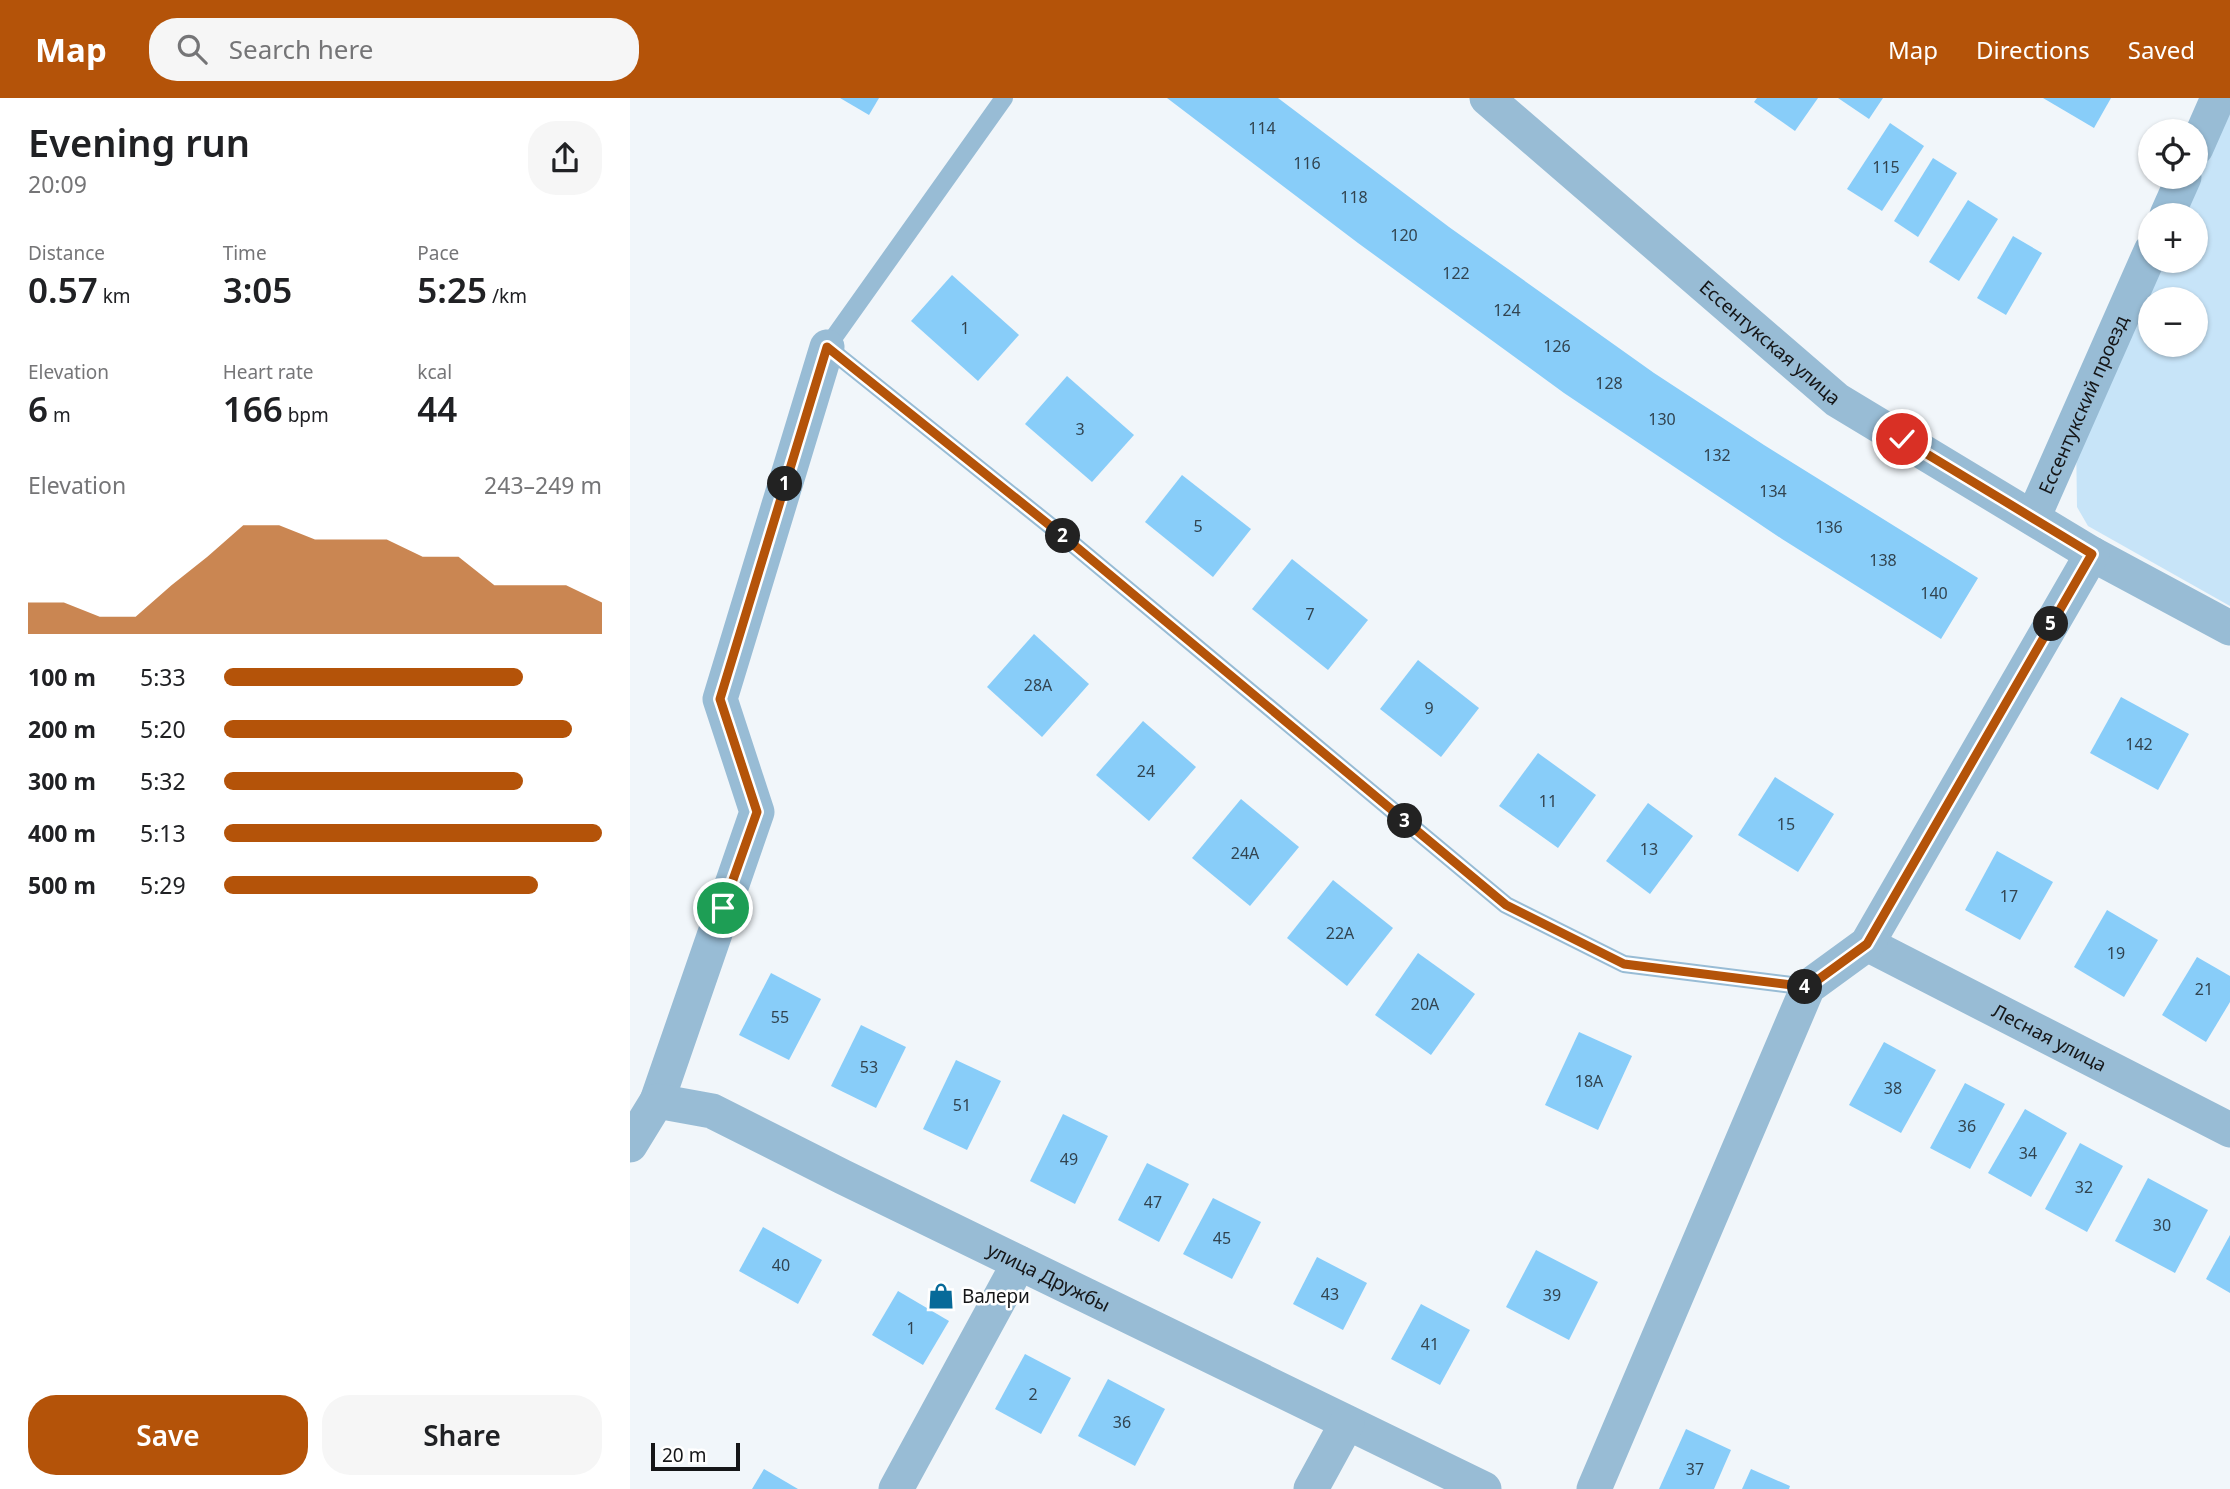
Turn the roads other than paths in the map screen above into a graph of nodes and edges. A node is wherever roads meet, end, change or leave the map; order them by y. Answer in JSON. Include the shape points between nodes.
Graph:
{"nodes":[{"id":1,"x":1004,"y":98,"type":"edge"},
{"id":2,"x":1487,"y":98,"type":"edge"},
{"id":3,"x":2218,"y":98,"type":"edge"},
{"id":4,"x":2208,"y":121,"type":"edge"},
{"id":5,"x":2141,"y":273,"type":"edge"},
{"id":6,"x":827,"y":347,"type":"junction"},
{"id":7,"x":2033,"y":518,"type":"junction"},
{"id":8,"x":2092,"y":554,"type":"junction"},
{"id":9,"x":2230,"y":628,"type":"edge"},
{"id":10,"x":1867,"y":944,"type":"junction"},
{"id":11,"x":1808,"y":987,"type":"junction"},
{"id":12,"x":657,"y":1101,"type":"junction"},
{"id":13,"x":2230,"y":1130,"type":"edge"},
{"id":14,"x":630,"y":1146,"type":"edge"},
{"id":15,"x":1019,"y":1263,"type":"junction"},
{"id":16,"x":1347,"y":1423,"type":"junction"},
{"id":17,"x":896,"y":1489,"type":"edge"},
{"id":18,"x":1311,"y":1489,"type":"edge"},
{"id":19,"x":1484,"y":1489,"type":"edge"},
{"id":20,"x":1594,"y":1489,"type":"edge"}],
"edges":[{"from":1,"to":6,"type":"lane"},
{"from":2,"to":7,"type":"street","name":"Ессентукская улица","via":[[1837,400]]},
{"from":3,"to":4,"type":"street"},
{"from":5,"to":7,"type":"street","name":"Ессентукский проезд"},
{"from":6,"to":11,"type":"lane","via":[[1068,540],[1506,905],[1624,964]]},
{"from":6,"to":12,"type":"street","via":[[720,699],[757,812]]},
{"from":7,"to":8,"type":"street","name":"Ессентукская улица"},
{"from":8,"to":9,"type":"street","name":"Ессентукская улица"},
{"from":8,"to":10,"type":"street"},
{"from":10,"to":11,"type":"street"},
{"from":10,"to":13,"type":"street","name":"Лесная улица"},
{"from":11,"to":20,"type":"street"},
{"from":12,"to":14,"type":"street"},
{"from":12,"to":15,"type":"street","name":"улица Дружбы","via":[[712,1111]]},
{"from":15,"to":16,"type":"street","name":"улица Дружбы"},
{"from":15,"to":17,"type":"street"},
{"from":16,"to":18,"type":"street"},
{"from":16,"to":19,"type":"street","name":"улица Дружбы"}]}
